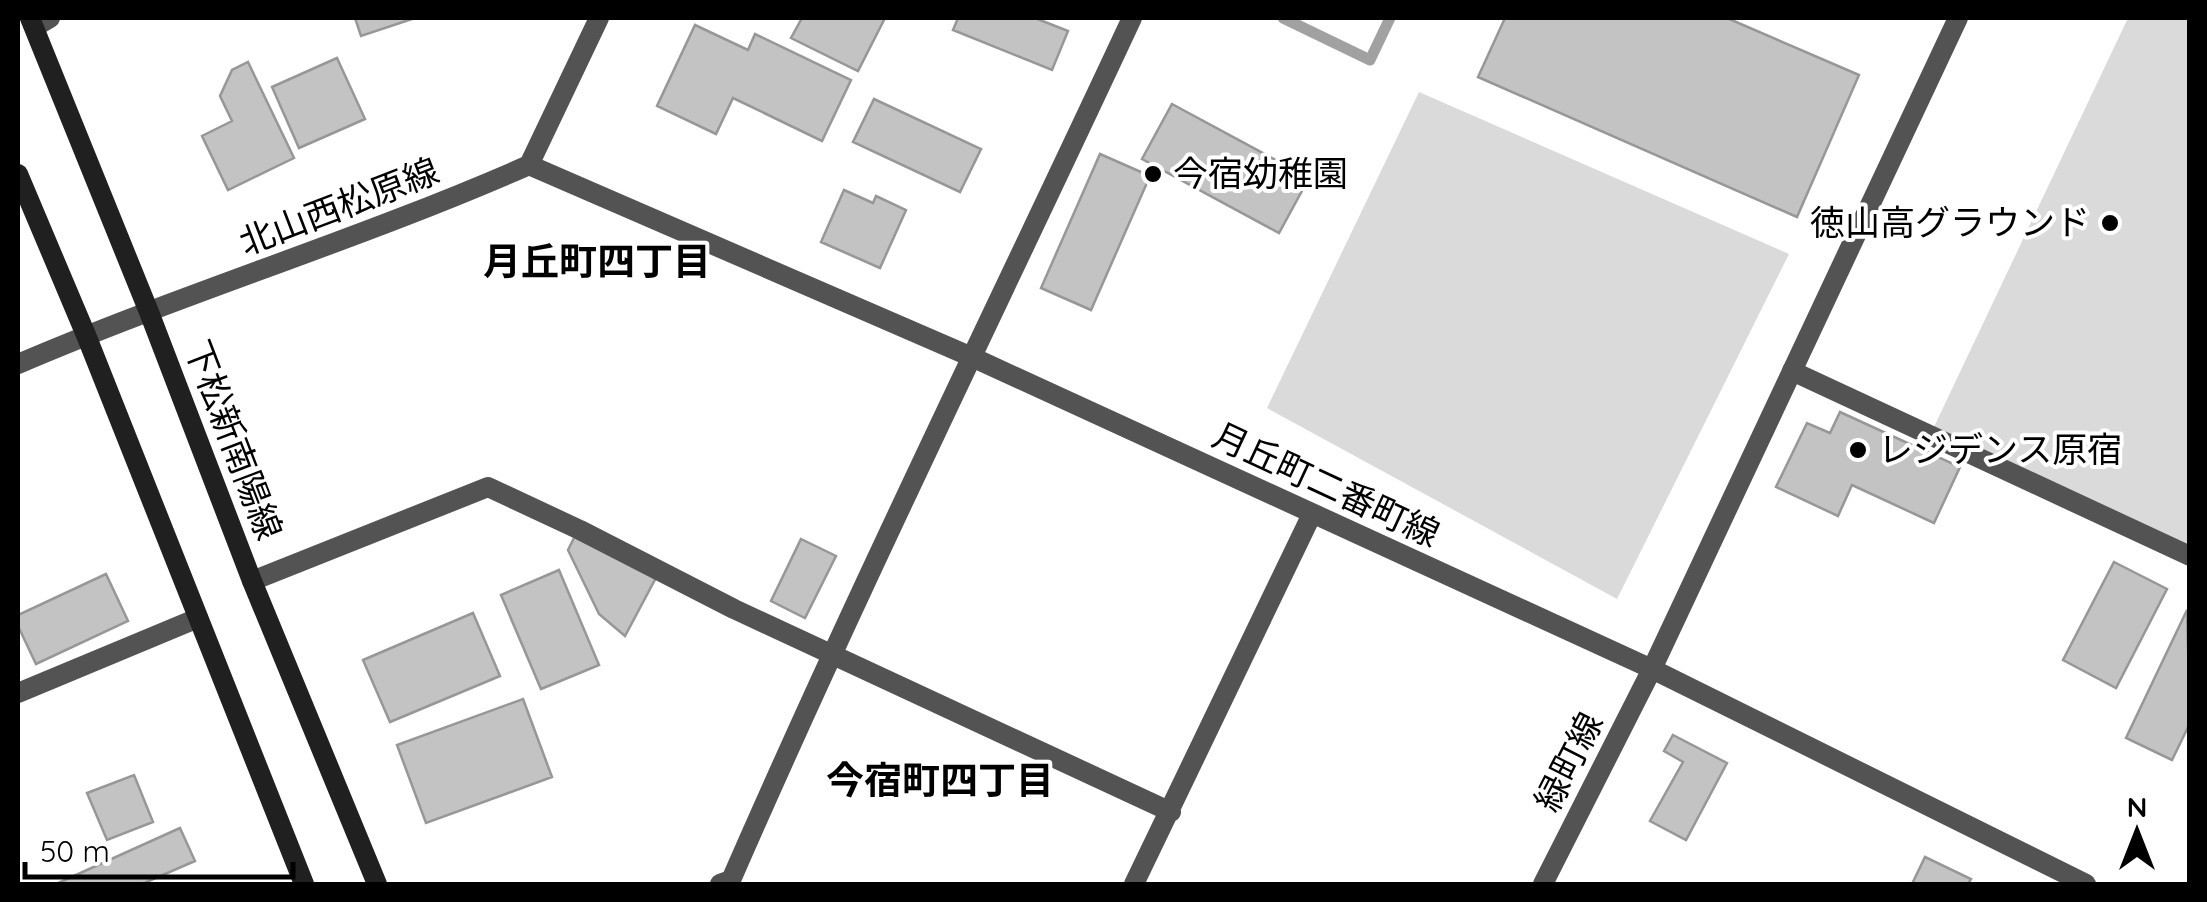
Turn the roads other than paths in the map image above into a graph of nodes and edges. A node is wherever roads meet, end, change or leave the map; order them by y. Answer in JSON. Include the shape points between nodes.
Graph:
{"nodes":[{"id":1,"x":598,"y":18,"type":"edge"},
{"id":2,"x":1132,"y":18,"type":"edge"},
{"id":3,"x":1958,"y":18,"type":"edge"},
{"id":4,"x":38,"y":21,"type":"edge"},
{"id":5,"x":529,"y":166,"type":"junction"},
{"id":6,"x":18,"y":174,"type":"edge"},
{"id":7,"x":149,"y":312,"type":"junction"},
{"id":8,"x":86,"y":334,"type":"junction"},
{"id":9,"x":974,"y":358,"type":"junction"},
{"id":10,"x":18,"y":364,"type":"edge"},
{"id":11,"x":1792,"y":372,"type":"junction"},
{"id":12,"x":1312,"y":514,"type":"junction"},
{"id":13,"x":2190,"y":556,"type":"edge"},
{"id":14,"x":252,"y":581,"type":"junction"},
{"id":15,"x":198,"y":618,"type":"junction"},
{"id":16,"x":830,"y":654,"type":"junction"},
{"id":17,"x":1652,"y":669,"type":"junction"},
{"id":18,"x":18,"y":693,"type":"edge"},
{"id":19,"x":1171,"y":812,"type":"junction"},
{"id":20,"x":728,"y":883,"type":"edge"},
{"id":21,"x":304,"y":884,"type":"edge"},
{"id":22,"x":377,"y":884,"type":"edge"},
{"id":23,"x":1134,"y":884,"type":"edge"},
{"id":24,"x":1543,"y":884,"type":"edge"},
{"id":25,"x":2086,"y":884,"type":"edge"}],
"edges":[{"from":1,"to":5,"type":"street"},
{"from":2,"to":9,"type":"street"},
{"from":3,"to":11,"type":"street","name":"緑町線"},
{"from":4,"to":7,"type":"main road","name":"下松新南陽線"},
{"from":5,"to":7,"type":"street","name":"北山西松原線"},
{"from":5,"to":9,"type":"street","name":"月丘町二番町線"},
{"from":6,"to":8,"type":"main road"},
{"from":7,"to":8,"type":"street","name":"北山西松原線"},
{"from":7,"to":14,"type":"main road","name":"下松新南陽線"},
{"from":8,"to":10,"type":"street","name":"北山西松原線"},
{"from":8,"to":15,"type":"main road"},
{"from":9,"to":12,"type":"street","name":"月丘町二番町線"},
{"from":9,"to":16,"type":"street"},
{"from":11,"to":13,"type":"street"},
{"from":11,"to":17,"type":"street","name":"緑町線"},
{"from":12,"to":17,"type":"street","name":"月丘町二番町線"},
{"from":12,"to":19,"type":"street"},
{"from":14,"to":16,"type":"street","via":[[488,487]]},
{"from":14,"to":22,"type":"main road","name":"下松新南陽線"},
{"from":15,"to":18,"type":"street"},
{"from":15,"to":21,"type":"main road"},
{"from":16,"to":19,"type":"street"},
{"from":16,"to":20,"type":"street"},
{"from":17,"to":24,"type":"street","name":"緑町線"},
{"from":17,"to":25,"type":"street","name":"月丘町二番町線"},
{"from":19,"to":23,"type":"street"}]}
